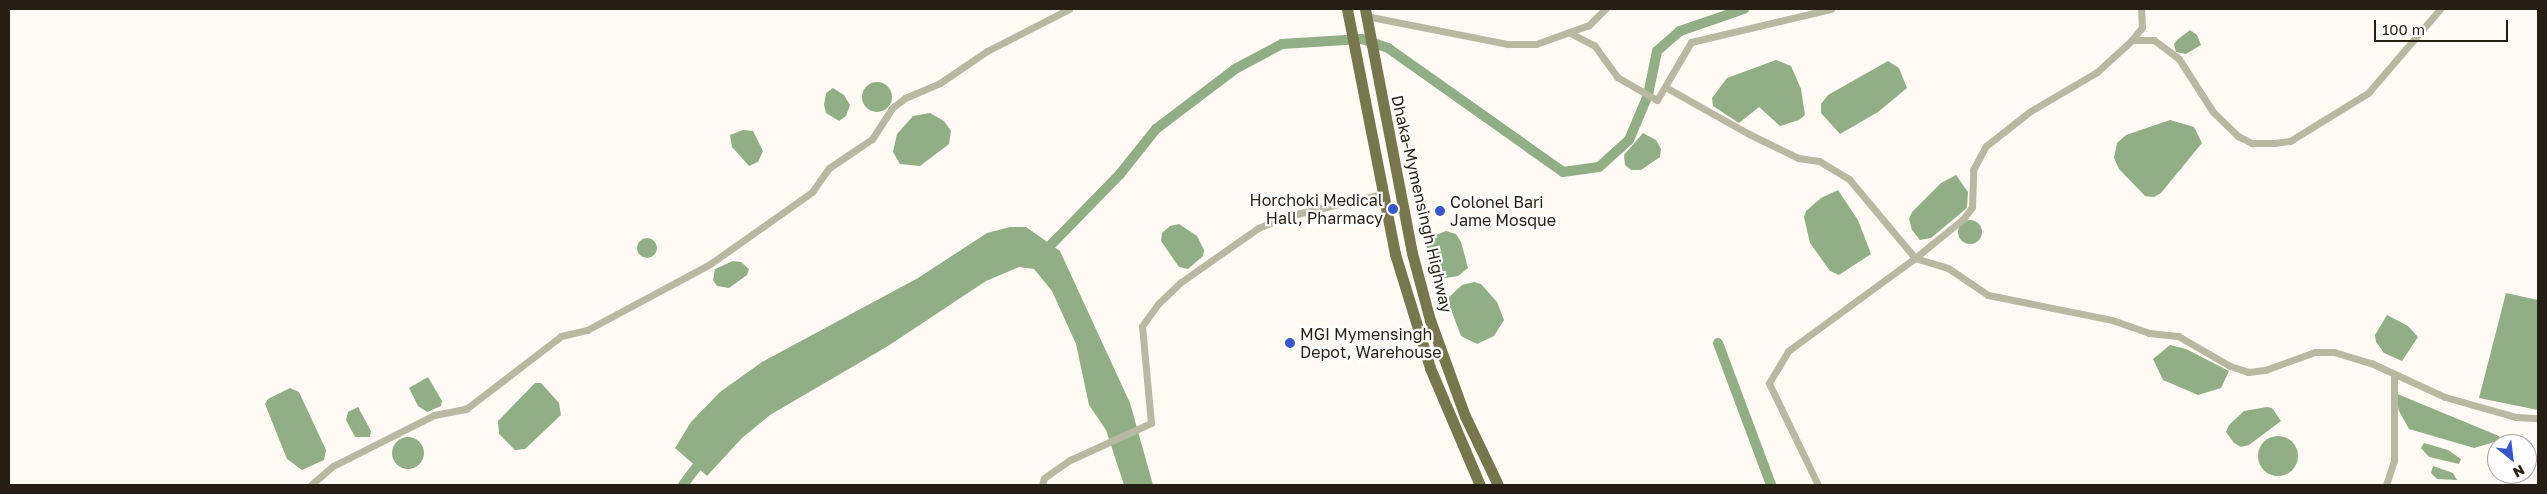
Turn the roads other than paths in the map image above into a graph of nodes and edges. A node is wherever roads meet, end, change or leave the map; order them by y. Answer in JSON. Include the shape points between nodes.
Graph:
{"nodes":[{"id":1,"x":1069,"y":9,"type":"edge"},
{"id":2,"x":1605,"y":9,"type":"edge"},
{"id":3,"x":1831,"y":9,"type":"edge"},
{"id":4,"x":2141,"y":9,"type":"edge"},
{"id":5,"x":2440,"y":9,"type":"edge"},
{"id":6,"x":1347,"y":11,"type":"edge"},
{"id":7,"x":1365,"y":13,"type":"edge"},
{"id":8,"x":1570,"y":33,"type":"junction"},
{"id":9,"x":2132,"y":40,"type":"junction"},
{"id":10,"x":1667,"y":88,"type":"junction"},
{"id":11,"x":1382,"y":194,"type":"junction"},
{"id":12,"x":1915,"y":258,"type":"junction"},
{"id":13,"x":2394,"y":374,"type":"junction"},
{"id":14,"x":2538,"y":418,"type":"edge"},
{"id":15,"x":311,"y":485,"type":"edge"},
{"id":16,"x":1042,"y":485,"type":"edge"},
{"id":17,"x":1480,"y":485,"type":"edge"},
{"id":18,"x":1498,"y":485,"type":"edge"},
{"id":19,"x":1818,"y":485,"type":"edge"},
{"id":20,"x":2386,"y":485,"type":"edge"}],
"edges":[{"from":1,"to":15,"type":"street","via":[[994,47],[940,83],[905,98],[892,108],[872,140],[829,168],[812,192],[710,264],[588,330],[561,336],[466,409],[434,414],[333,466]]},
{"from":2,"to":8,"type":"street","via":[[1589,25]]},
{"from":3,"to":10,"type":"street","via":[[1691,42],[1676,64]]},
{"from":4,"to":9,"type":"street","via":[[2142,27]]},
{"from":5,"to":9,"type":"street","via":[[2368,92],[2290,141],[2274,143],[2252,143],[2238,136],[2213,112],[2179,59],[2154,40]]},
{"from":6,"to":11,"type":"highway","name":"Dhaka-Mymensingh Highway"},
{"from":7,"to":8,"type":"street","via":[[1508,44],[1536,44]]},
{"from":7,"to":18,"type":"highway","name":"Dhaka-Mymensingh Highway","via":[[1412,253],[1430,320],[1466,416]]},
{"from":8,"to":10,"type":"street","via":[[1594,45],[1617,78],[1657,100]]},
{"from":9,"to":12,"type":"street","via":[[2097,72],[2029,112],[1986,146],[1973,170],[1972,207],[1963,219]]},
{"from":10,"to":12,"type":"street","via":[[1749,134],[1798,158],[1819,161],[1849,179]]},
{"from":11,"to":16,"type":"street","via":[[1288,216],[1258,228],[1206,262],[1159,303],[1142,326],[1151,422],[1054,470],[1044,478]]},
{"from":11,"to":17,"type":"highway","name":"Dhaka-Mymensingh Highway","via":[[1395,254],[1430,368]]},
{"from":12,"to":13,"type":"street","via":[[1948,268],[1988,295],[2112,320],[2149,334],[2178,336],[2230,366],[2248,372],[2265,370],[2315,352],[2334,352]]},
{"from":12,"to":19,"type":"street","via":[[1788,351],[1769,383]]},
{"from":13,"to":14,"type":"street","via":[[2444,397],[2516,416]]},
{"from":13,"to":20,"type":"street","via":[[2394,461]]}]}
